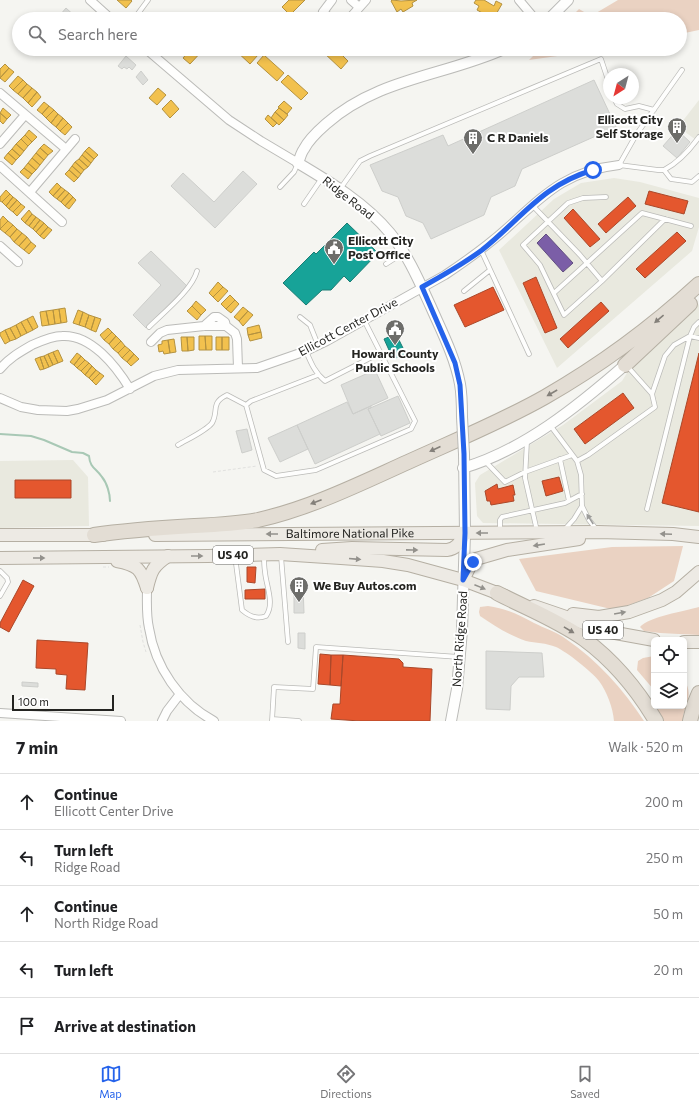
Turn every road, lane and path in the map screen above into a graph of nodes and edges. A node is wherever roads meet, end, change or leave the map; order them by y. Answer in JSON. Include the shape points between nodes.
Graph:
{"nodes":[{"id":1,"x":90,"y":0,"type":"edge"},
{"id":2,"x":148,"y":0,"type":"edge"},
{"id":3,"x":332,"y":0,"type":"edge"},
{"id":4,"x":351,"y":0,"type":"edge"},
{"id":5,"x":366,"y":0,"type":"edge"},
{"id":6,"x":519,"y":0,"type":"edge"},
{"id":7,"x":568,"y":0,"type":"edge"},
{"id":8,"x":359,"y":7,"type":"junction"},
{"id":9,"x":103,"y":12,"type":"edge"},
{"id":10,"x":139,"y":12,"type":"edge"},
{"id":11,"x":323,"y":12,"type":"edge"},
{"id":12,"x":355,"y":12,"type":"edge"},
{"id":13,"x":529,"y":12,"type":"edge"},
{"id":14,"x":556,"y":12,"type":"edge"},
{"id":15,"x":154,"y":56,"type":"edge"},
{"id":16,"x":487,"y":56,"type":"edge"},
{"id":17,"x":603,"y":68,"type":"edge"},
{"id":18,"x":682,"y":70,"type":"dead end"},
{"id":19,"x":0,"y":93,"type":"edge"},
{"id":20,"x":617,"y":104,"type":"edge"},
{"id":21,"x":654,"y":110,"type":"junction"},
{"id":22,"x":25,"y":115,"type":"junction"},
{"id":23,"x":699,"y":137,"type":"edge"},
{"id":24,"x":76,"y":139,"type":"dead end"},
{"id":25,"x":0,"y":144,"type":"edge"},
{"id":26,"x":66,"y":149,"type":"junction"},
{"id":27,"x":298,"y":163,"type":"junction"},
{"id":28,"x":619,"y":165,"type":"junction"},
{"id":29,"x":0,"y":166,"type":"edge"},
{"id":30,"x":664,"y":170,"type":"junction"},
{"id":31,"x":699,"y":176,"type":"edge"},
{"id":32,"x":322,"y":178,"type":"junction"},
{"id":33,"x":280,"y":187,"type":"dead end"},
{"id":34,"x":340,"y":189,"type":"junction"},
{"id":35,"x":30,"y":192,"type":"junction"},
{"id":36,"x":606,"y":197,"type":"dead end"},
{"id":37,"x":304,"y":204,"type":"dead end"},
{"id":38,"x":532,"y":204,"type":"junction"},
{"id":39,"x":665,"y":219,"type":"junction"},
{"id":40,"x":548,"y":221,"type":"junction"},
{"id":41,"x":62,"y":222,"type":"dead end"},
{"id":42,"x":691,"y":226,"type":"dead end"},
{"id":43,"x":1,"y":249,"type":"edge"},
{"id":44,"x":481,"y":250,"type":"junction"},
{"id":45,"x":404,"y":253,"type":"junction"},
{"id":46,"x":18,"y":262,"type":"dead end"},
{"id":47,"x":586,"y":262,"type":"junction"},
{"id":48,"x":386,"y":264,"type":"dead end"},
{"id":49,"x":490,"y":270,"type":"junction"},
{"id":50,"x":197,"y":271,"type":"dead end"},
{"id":51,"x":602,"y":281,"type":"junction"},
{"id":52,"x":699,"y":284,"type":"edge"},
{"id":53,"x":422,"y":287,"type":"junction"},
{"id":54,"x":464,"y":291,"type":"dead end"},
{"id":55,"x":554,"y":293,"type":"junction"},
{"id":56,"x":699,"y":295,"type":"edge"},
{"id":57,"x":300,"y":317,"type":"dead end"},
{"id":58,"x":364,"y":320,"type":"junction"},
{"id":59,"x":699,"y":322,"type":"edge"},
{"id":60,"x":149,"y":327,"type":"dead end"},
{"id":61,"x":690,"y":336,"type":"junction"},
{"id":62,"x":699,"y":338,"type":"edge"},
{"id":63,"x":151,"y":342,"type":"dead end"},
{"id":64,"x":318,"y":345,"type":"junction"},
{"id":65,"x":306,"y":351,"type":"junction"},
{"id":66,"x":380,"y":353,"type":"junction"},
{"id":67,"x":530,"y":354,"type":"dead end"},
{"id":68,"x":625,"y":365,"type":"junction"},
{"id":69,"x":238,"y":368,"type":"junction"},
{"id":70,"x":0,"y":369,"type":"edge"},
{"id":71,"x":318,"y":375,"type":"junction"},
{"id":72,"x":130,"y":388,"type":"junction"},
{"id":73,"x":652,"y":394,"type":"junction"},
{"id":74,"x":0,"y":398,"type":"edge"},
{"id":75,"x":246,"y":405,"type":"junction"},
{"id":76,"x":550,"y":424,"type":"junction"},
{"id":77,"x":527,"y":438,"type":"junction"},
{"id":78,"x":178,"y":445,"type":"dead end"},
{"id":79,"x":572,"y":455,"type":"junction"},
{"id":80,"x":560,"y":459,"type":"junction"},
{"id":81,"x":484,"y":460,"type":"junction"},
{"id":82,"x":577,"y":461,"type":"junction"},
{"id":83,"x":263,"y":465,"type":"junction"},
{"id":84,"x":463,"y":468,"type":"junction"},
{"id":85,"x":213,"y":472,"type":"dead end"},
{"id":86,"x":525,"y":472,"type":"junction"},
{"id":87,"x":582,"y":494,"type":"junction"},
{"id":88,"x":569,"y":501,"type":"junction"},
{"id":89,"x":582,"y":506,"type":"junction"},
{"id":90,"x":647,"y":509,"type":"dead end"},
{"id":91,"x":532,"y":511,"type":"junction"},
{"id":92,"x":598,"y":532,"type":"junction"},
{"id":93,"x":465,"y":533,"type":"junction"},
{"id":94,"x":500,"y":533,"type":"junction"},
{"id":95,"x":537,"y":533,"type":"junction"},
{"id":96,"x":561,"y":533,"type":"junction"},
{"id":97,"x":633,"y":533,"type":"junction"},
{"id":98,"x":0,"y":535,"type":"edge"},
{"id":99,"x":94,"y":535,"type":"junction"},
{"id":100,"x":699,"y":537,"type":"edge"},
{"id":101,"x":264,"y":554,"type":"junction"},
{"id":102,"x":280,"y":554,"type":"junction"},
{"id":103,"x":235,"y":555,"type":"junction"},
{"id":104,"x":168,"y":556,"type":"junction"},
{"id":105,"x":0,"y":558,"type":"edge"},
{"id":106,"x":97,"y":562,"type":"junction"},
{"id":107,"x":113,"y":567,"type":"dead end"},
{"id":108,"x":0,"y":571,"type":"edge"},
{"id":109,"x":699,"y":572,"type":"edge"},
{"id":110,"x":463,"y":580,"type":"junction"},
{"id":111,"x":147,"y":588,"type":"junction"},
{"id":112,"x":497,"y":594,"type":"junction"},
{"id":113,"x":0,"y":596,"type":"edge"},
{"id":114,"x":554,"y":612,"type":"junction"},
{"id":115,"x":140,"y":620,"type":"dead end"},
{"id":116,"x":651,"y":639,"type":"edge"},
{"id":117,"x":288,"y":642,"type":"dead end"},
{"id":118,"x":687,"y":642,"type":"edge"},
{"id":119,"x":699,"y":642,"type":"edge"},
{"id":120,"x":146,"y":652,"type":"dead end"},
{"id":121,"x":461,"y":657,"type":"junction"},
{"id":122,"x":699,"y":693,"type":"edge"},
{"id":123,"x":180,"y":694,"type":"junction"},
{"id":124,"x":0,"y":713,"type":"edge"},
{"id":125,"x":272,"y":720,"type":"edge"},
{"id":126,"x":121,"y":721,"type":"edge"},
{"id":127,"x":162,"y":721,"type":"edge"},
{"id":128,"x":214,"y":721,"type":"edge"},
{"id":129,"x":298,"y":721,"type":"edge"},
{"id":130,"x":451,"y":721,"type":"edge"},
{"id":131,"x":656,"y":721,"type":"edge"},
{"id":132,"x":690,"y":721,"type":"edge"}],
"edges":[{"from":1,"to":9,"type":"street"},
{"from":2,"to":10,"type":"lane"},
{"from":3,"to":11,"type":"street"},
{"from":4,"to":8,"type":"street"},
{"from":5,"to":8,"type":"street"},
{"from":6,"to":13,"type":"street"},
{"from":7,"to":14,"type":"street"},
{"from":8,"to":12,"type":"street"},
{"from":15,"to":27,"type":"street","name":"Ridge Road","via":[[230,120]]},
{"from":16,"to":27,"type":"street","via":[[372,93],[334,117],[316,133],[303,149]]},
{"from":17,"to":34,"type":"lane","via":[[600,59],[370,156],[360,162]]},
{"from":18,"to":21,"type":"lane"},
{"from":19,"to":22,"type":"street"},
{"from":20,"to":21,"type":"lane","via":[[625,109],[639,106]]},
{"from":21,"to":28,"type":"lane"},
{"from":22,"to":25,"type":"street"},
{"from":22,"to":26,"type":"street"},
{"from":23,"to":30,"type":"lane","via":[[677,163]]},
{"from":24,"to":26,"type":"street"},
{"from":26,"to":35,"type":"street"},
{"from":27,"to":32,"type":"street","name":"Ridge Road"},
{"from":27,"to":33,"type":"lane","via":[[294,172]]},
{"from":28,"to":30,"type":"lane"},
{"from":28,"to":38,"type":"street","name":"Ellicott Center Drive","via":[[577,175],[546,192]]},
{"from":29,"to":35,"type":"street"},
{"from":30,"to":31,"type":"lane","via":[[671,179],[682,181],[692,182]]},
{"from":32,"to":34,"type":"street","name":"Ridge Road"},
{"from":32,"to":37,"type":"lane"},
{"from":34,"to":45,"type":"street","name":"Ridge Road","via":[[376,219]]},
{"from":35,"to":41,"type":"street"},
{"from":36,"to":40,"type":"lane","via":[[583,198],[568,204]]},
{"from":38,"to":40,"type":"lane"},
{"from":38,"to":44,"type":"street","name":"Ellicott Center Drive"},
{"from":39,"to":42,"type":"lane"},
{"from":39,"to":47,"type":"lane","via":[[642,213]]},
{"from":39,"to":51,"type":"lane"},
{"from":40,"to":47,"type":"lane"},
{"from":40,"to":55,"type":"lane","via":[[523,245],[540,265]]},
{"from":43,"to":46,"type":"street"},
{"from":44,"to":49,"type":"lane"},
{"from":44,"to":53,"type":"street","name":"Ellicott Center Drive","via":[[445,275]]},
{"from":45,"to":48,"type":"lane"},
{"from":45,"to":53,"type":"street","name":"Ridge Road"},
{"from":47,"to":51,"type":"lane"},
{"from":47,"to":55,"type":"lane"},
{"from":49,"to":54,"type":"lane"},
{"from":49,"to":67,"type":"lane"},
{"from":50,"to":60,"type":"lane","via":[[187,289]]},
{"from":51,"to":55,"type":"lane","via":[[564,314]]},
{"from":52,"to":99,"type":"highway","one_way":true,"via":[[627,344],[591,370],[544,398],[331,496],[286,512],[232,524],[127,530]]},
{"from":53,"to":58,"type":"street","name":"Ellicott Center Drive"},
{"from":53,"to":84,"type":"street","name":"Ridge Road","bridge":true,"via":[[455,363],[460,385]]},
{"from":56,"to":68,"type":"highway"},
{"from":57,"to":64,"type":"lane","via":[[310,325]]},
{"from":58,"to":64,"type":"street","name":"Ellicott Center Drive"},
{"from":58,"to":66,"type":"lane"},
{"from":59,"to":61,"type":"lane"},
{"from":61,"to":62,"type":"lane"},
{"from":61,"to":73,"type":"lane","via":[[674,345],[665,356]]},
{"from":61,"to":90,"type":"lane"},
{"from":63,"to":69,"type":"street","via":[[167,330],[226,326],[235,333],[237,339]]},
{"from":64,"to":65,"type":"street","name":"Ellicott Center Drive"},
{"from":65,"to":69,"type":"street","name":"Ellicott Center Drive","via":[[257,368]]},
{"from":65,"to":71,"type":"lane"},
{"from":66,"to":71,"type":"lane","via":[[326,381]]},
{"from":66,"to":83,"type":"lane","via":[[415,421],[412,429],[316,470],[276,476],[264,470]]},
{"from":68,"to":73,"type":"lane"},
{"from":68,"to":76,"type":"street"},
{"from":69,"to":72,"type":"street","name":"Ellicott Center Drive","via":[[178,370],[154,376]]},
{"from":70,"to":72,"type":"street","via":[[13,356],[37,343],[50,338],[70,336],[90,343],[120,373]]},
{"from":71,"to":75,"type":"lane"},
{"from":72,"to":74,"type":"street","name":"Ellicott Center Drive","via":[[107,400],[67,411],[21,407]]},
{"from":73,"to":82,"type":"lane","via":[[655,407],[588,456]]},
{"from":75,"to":78,"type":"lane","via":[[227,395],[220,398],[212,423]]},
{"from":75,"to":83,"type":"lane"},
{"from":76,"to":77,"type":"street"},
{"from":76,"to":79,"type":"lane"},
{"from":77,"to":81,"type":"street"},
{"from":77,"to":86,"type":"lane"},
{"from":79,"to":80,"type":"lane"},
{"from":79,"to":82,"type":"lane"},
{"from":80,"to":86,"type":"lane"},
{"from":80,"to":88,"type":"lane"},
{"from":81,"to":84,"type":"street"},
{"from":81,"to":86,"type":"lane","via":[[505,482]]},
{"from":82,"to":87,"type":"lane"},
{"from":83,"to":85,"type":"path"},
{"from":84,"to":93,"type":"street","name":"Ridge Road"},
{"from":86,"to":91,"type":"lane"},
{"from":87,"to":88,"type":"lane"},
{"from":87,"to":89,"type":"lane"},
{"from":88,"to":91,"type":"lane"},
{"from":92,"to":89,"type":"lane","one_way":true},
{"from":89,"to":96,"type":"lane","via":[[570,525]]},
{"from":91,"to":94,"type":"lane","via":[[502,517]]},
{"from":91,"to":95,"type":"lane"},
{"from":92,"to":96,"type":"main road","name":"Baltimore National Pike","number":"US 40"},
{"from":92,"to":97,"type":"main road","name":"Baltimore National Pike","number":"US 40"},
{"from":94,"to":93,"type":"main road","name":"Baltimore National Pike","number":"US 40","one_way":true},
{"from":93,"to":99,"type":"main road","name":"Baltimore National Pike","number":"US 40","one_way":true},
{"from":102,"to":93,"type":"main road","one_way":true,"via":[[352,548],[452,550]]},
{"from":93,"to":110,"type":"street","name":"North Ridge Road"},
{"from":94,"to":95,"type":"main road","name":"Baltimore National Pike","number":"US 40"},
{"from":95,"to":96,"type":"main road","name":"Baltimore National Pike","number":"US 40"},
{"from":100,"to":97,"type":"main road","name":"Baltimore National Pike","number":"US 40","one_way":true},
{"from":97,"to":110,"type":"main road","one_way":true,"via":[[540,544],[476,558]]},
{"from":98,"to":99,"type":"main road","name":"Baltimore National Pike","number":"US 40"},
{"from":101,"to":102,"type":"main road","name":"Baltimore National Pike","number":"US 40"},
{"from":101,"to":103,"type":"main road","name":"Baltimore National Pike","number":"US 40"},
{"from":101,"to":103,"type":"lane","via":[[269,609],[266,616],[260,618],[242,610]]},
{"from":102,"to":110,"type":"main road","name":"Baltimore National Pike","number":"US 40","one_way":true,"via":[[383,561]]},
{"from":102,"to":117,"type":"lane"},
{"from":104,"to":103,"type":"main road","name":"Baltimore National Pike","number":"US 40","one_way":true},
{"from":104,"to":106,"type":"main road","name":"Baltimore National Pike","number":"US 40"},
{"from":104,"to":111,"type":"main road","via":[[157,563],[150,575]]},
{"from":105,"to":106,"type":"main road","name":"Baltimore National Pike","number":"US 40","one_way":true},
{"from":106,"to":107,"type":"path"},
{"from":106,"to":111,"type":"main road","via":[[134,566],[143,574]]},
{"from":108,"to":113,"type":"lane","via":[[8,582]]},
{"from":114,"to":109,"type":"main road","one_way":true,"via":[[599,617],[629,612],[662,600],[676,592]]},
{"from":110,"to":112,"type":"main road","name":"Baltimore National Pike","number":"US 40","one_way":true},
{"from":110,"to":121,"type":"street","name":"North Ridge Road"},
{"from":111,"to":123,"type":"street","via":[[151,642],[168,678]]},
{"from":112,"to":114,"type":"main road","name":"Baltimore National Pike","number":"US 40"},
{"from":112,"to":131,"type":"highway","one_way":true,"via":[[583,638],[603,654],[632,685]]},
{"from":114,"to":116,"type":"main road","name":"Baltimore National Pike","number":"US 40","via":[[610,632]]},
{"from":115,"to":120,"type":"path"},
{"from":118,"to":119,"type":"main road"},
{"from":121,"to":125,"type":"lane","via":[[316,647],[313,689],[274,687]]},
{"from":121,"to":130,"type":"street","name":"North Ridge Road"},
{"from":122,"to":132,"type":"highway"},
{"from":123,"to":127,"type":"street"},
{"from":123,"to":128,"type":"street"},
{"from":124,"to":126,"type":"street"},
{"from":125,"to":129,"type":"lane"}]}
